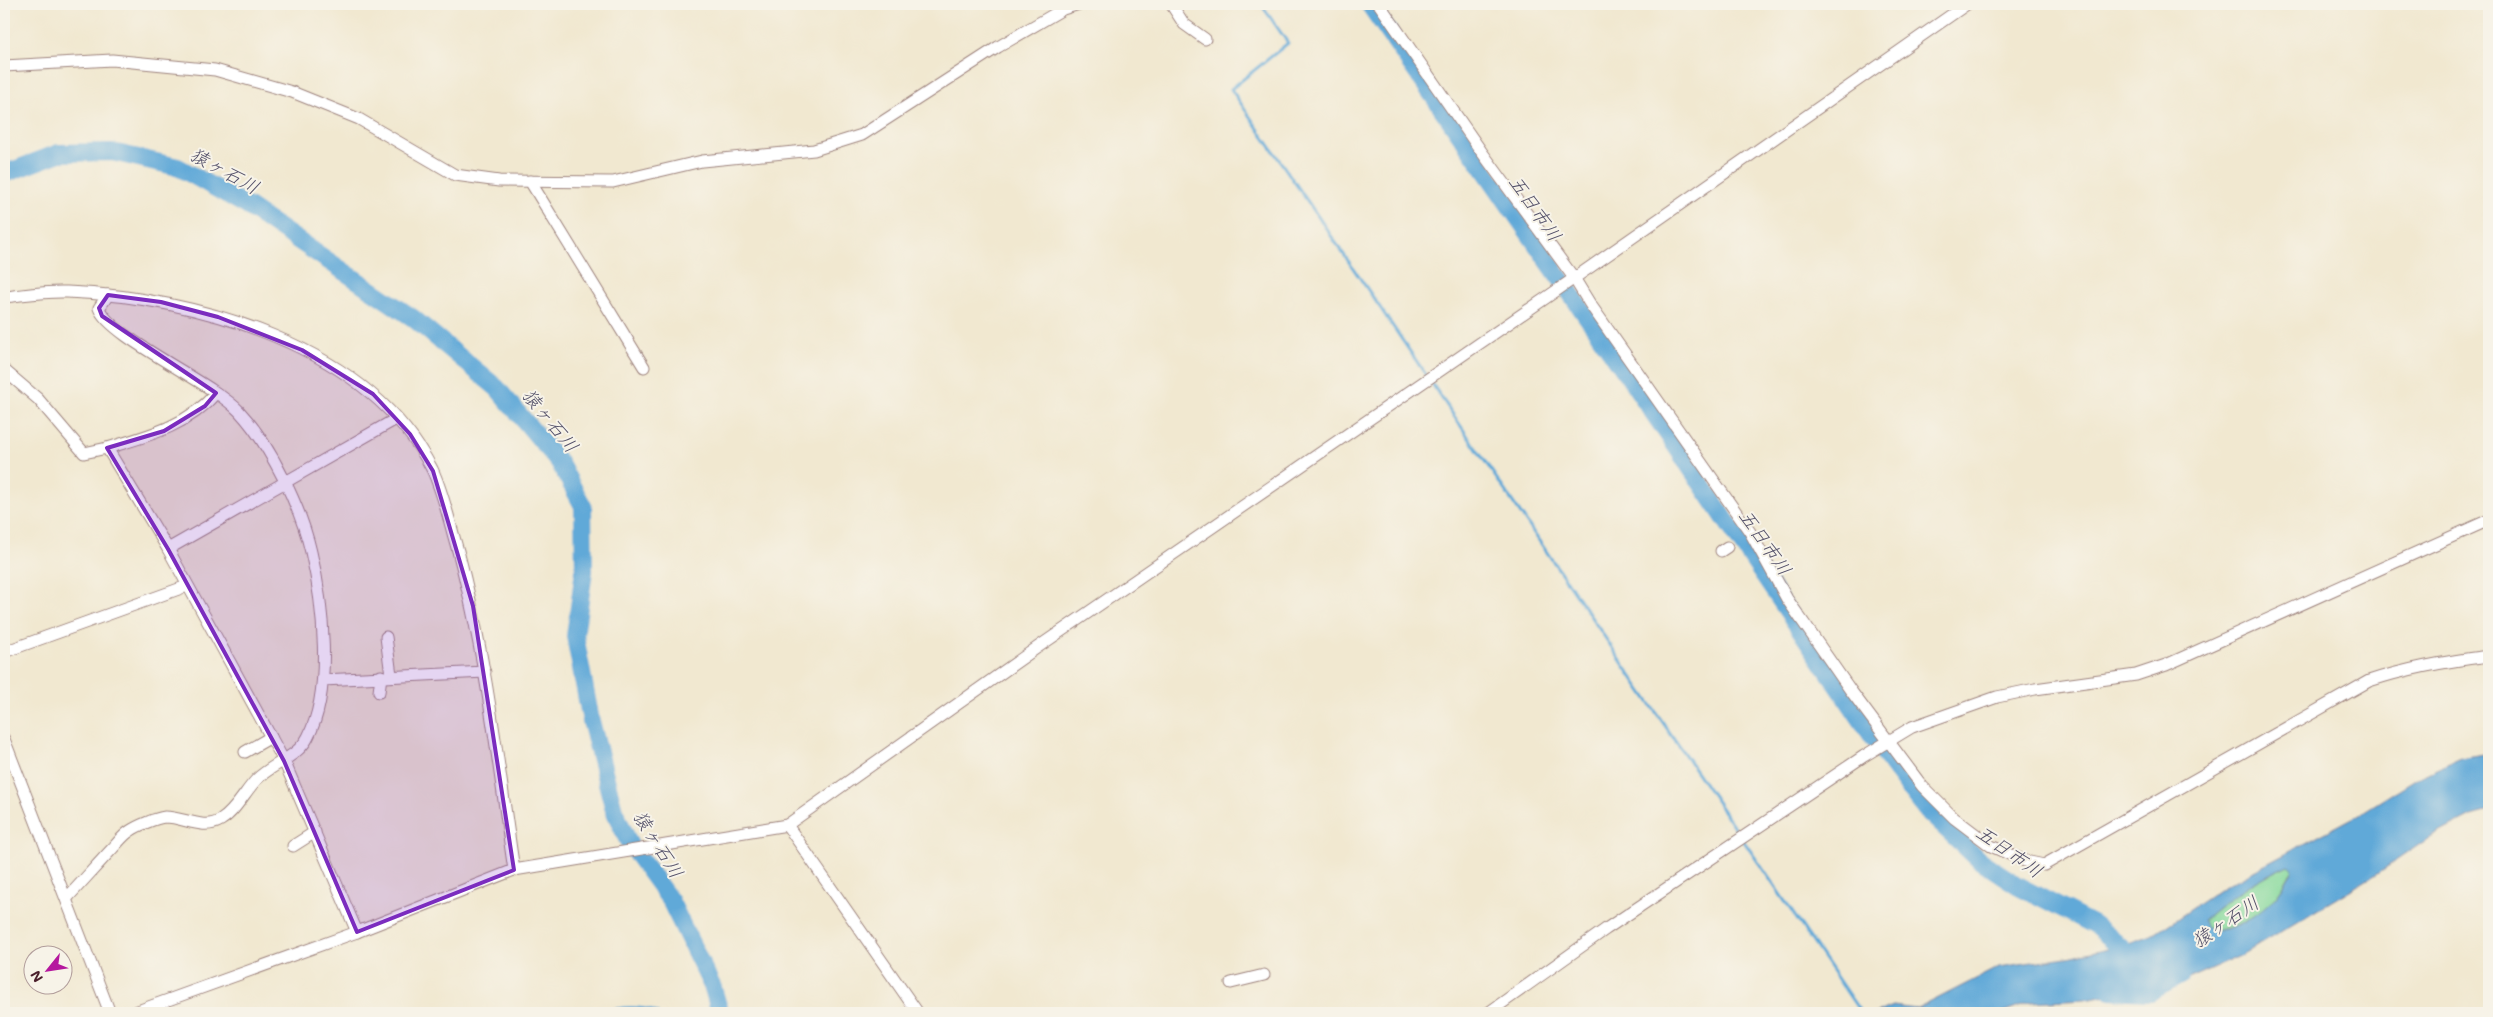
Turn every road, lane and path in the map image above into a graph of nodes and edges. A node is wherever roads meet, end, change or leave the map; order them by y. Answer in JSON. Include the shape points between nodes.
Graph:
{"nodes":[{"id":1,"x":1079,"y":4,"type":"edge"},
{"id":2,"x":1171,"y":4,"type":"edge"},
{"id":3,"x":1379,"y":4,"type":"edge"},
{"id":4,"x":1967,"y":4,"type":"edge"},
{"id":5,"x":1062,"y":7,"type":"edge"},
{"id":6,"x":1205,"y":39,"type":"dead end"},
{"id":7,"x":4,"y":66,"type":"edge"},
{"id":8,"x":530,"y":182,"type":"junction"},
{"id":9,"x":1573,"y":279,"type":"junction"},
{"id":10,"x":108,"y":295,"type":"junction"},
{"id":11,"x":4,"y":297,"type":"edge"},
{"id":12,"x":644,"y":367,"type":"dead end"},
{"id":13,"x":4,"y":370,"type":"edge"},
{"id":14,"x":216,"y":393,"type":"junction"},
{"id":15,"x":396,"y":419,"type":"junction"},
{"id":16,"x":107,"y":448,"type":"junction"},
{"id":17,"x":285,"y":482,"type":"junction"},
{"id":18,"x":2489,"y":520,"type":"edge"},
{"id":19,"x":168,"y":549,"type":"junction"},
{"id":20,"x":187,"y":586,"type":"junction"},
{"id":21,"x":386,"y":637,"type":"dead end"},
{"id":22,"x":4,"y":652,"type":"edge"},
{"id":23,"x":2489,"y":656,"type":"edge"},
{"id":24,"x":485,"y":672,"type":"junction"},
{"id":25,"x":386,"y":676,"type":"junction"},
{"id":26,"x":323,"y":680,"type":"junction"},
{"id":27,"x":379,"y":692,"type":"dead end"},
{"id":28,"x":271,"y":737,"type":"junction"},
{"id":29,"x":4,"y":739,"type":"edge"},
{"id":30,"x":1887,"y":741,"type":"junction"},
{"id":31,"x":245,"y":752,"type":"dead end"},
{"id":32,"x":284,"y":761,"type":"junction"},
{"id":33,"x":787,"y":825,"type":"junction"},
{"id":34,"x":315,"y":832,"type":"junction"},
{"id":35,"x":293,"y":846,"type":"dead end"},
{"id":36,"x":514,"y":870,"type":"junction"},
{"id":37,"x":67,"y":898,"type":"junction"},
{"id":38,"x":358,"y":932,"type":"junction"},
{"id":39,"x":1264,"y":975,"type":"dead end"},
{"id":40,"x":1231,"y":983,"type":"dead end"},
{"id":41,"x":110,"y":1013,"type":"edge"},
{"id":42,"x":132,"y":1013,"type":"edge"},
{"id":43,"x":918,"y":1013,"type":"edge"},
{"id":44,"x":1488,"y":1013,"type":"edge"}],
"edges":[{"from":1,"to":5,"type":"street"},
{"from":2,"to":6,"type":"street","via":[[1184,24]]},
{"from":3,"to":9,"type":"street"},
{"from":4,"to":9,"type":"street"},
{"from":5,"to":8,"type":"street","via":[[862,135],[838,143],[814,150],[702,160],[613,182]]},
{"from":7,"to":8,"type":"street","via":[[112,60],[215,70],[292,92],[360,119],[455,175]]},
{"from":8,"to":12,"type":"street"},
{"from":9,"to":30,"type":"street","via":[[1750,532],[1792,606]]},
{"from":9,"to":33,"type":"street","via":[[1038,647]]},
{"from":10,"to":11,"type":"street","via":[[64,292]]},
{"from":10,"to":14,"type":"street","via":[[99,308],[102,316]]},
{"from":10,"to":15,"type":"street","via":[[161,302],[254,328],[350,377],[373,394]]},
{"from":13,"to":16,"type":"street","via":[[38,399],[84,453]]},
{"from":14,"to":16,"type":"street","via":[[205,406],[164,431]]},
{"from":14,"to":17,"type":"street","via":[[238,409],[250,424],[270,452]]},
{"from":15,"to":17,"type":"street"},
{"from":15,"to":24,"type":"street","via":[[410,434],[432,471],[473,606]]},
{"from":16,"to":19,"type":"street"},
{"from":17,"to":19,"type":"street"},
{"from":17,"to":26,"type":"street","via":[[311,550],[322,637]]},
{"from":18,"to":30,"type":"street","via":[[2166,665],[2136,675],[1997,697],[1912,727]]},
{"from":19,"to":20,"type":"street"},
{"from":20,"to":22,"type":"street"},
{"from":20,"to":28,"type":"street"},
{"from":21,"to":25,"type":"street"},
{"from":23,"to":30,"type":"street","via":[[2399,672],[2369,681],[2044,865],[2025,861],[1991,846],[1954,818],[1922,786]]},
{"from":24,"to":25,"type":"street"},
{"from":24,"to":36,"type":"street"},
{"from":25,"to":26,"type":"street"},
{"from":25,"to":27,"type":"street"},
{"from":26,"to":32,"type":"street","via":[[320,704],[307,740]]},
{"from":28,"to":31,"type":"street"},
{"from":28,"to":32,"type":"street"},
{"from":29,"to":37,"type":"street"},
{"from":30,"to":44,"type":"street","via":[[1606,929]]},
{"from":32,"to":34,"type":"street"},
{"from":32,"to":37,"type":"street","via":[[258,779],[222,819],[209,825],[164,817],[129,831]]},
{"from":33,"to":36,"type":"street"},
{"from":33,"to":43,"type":"street"},
{"from":34,"to":35,"type":"street"},
{"from":34,"to":38,"type":"street"},
{"from":36,"to":38,"type":"street"},
{"from":37,"to":41,"type":"street"},
{"from":38,"to":42,"type":"street"},
{"from":39,"to":40,"type":"street"}]}
